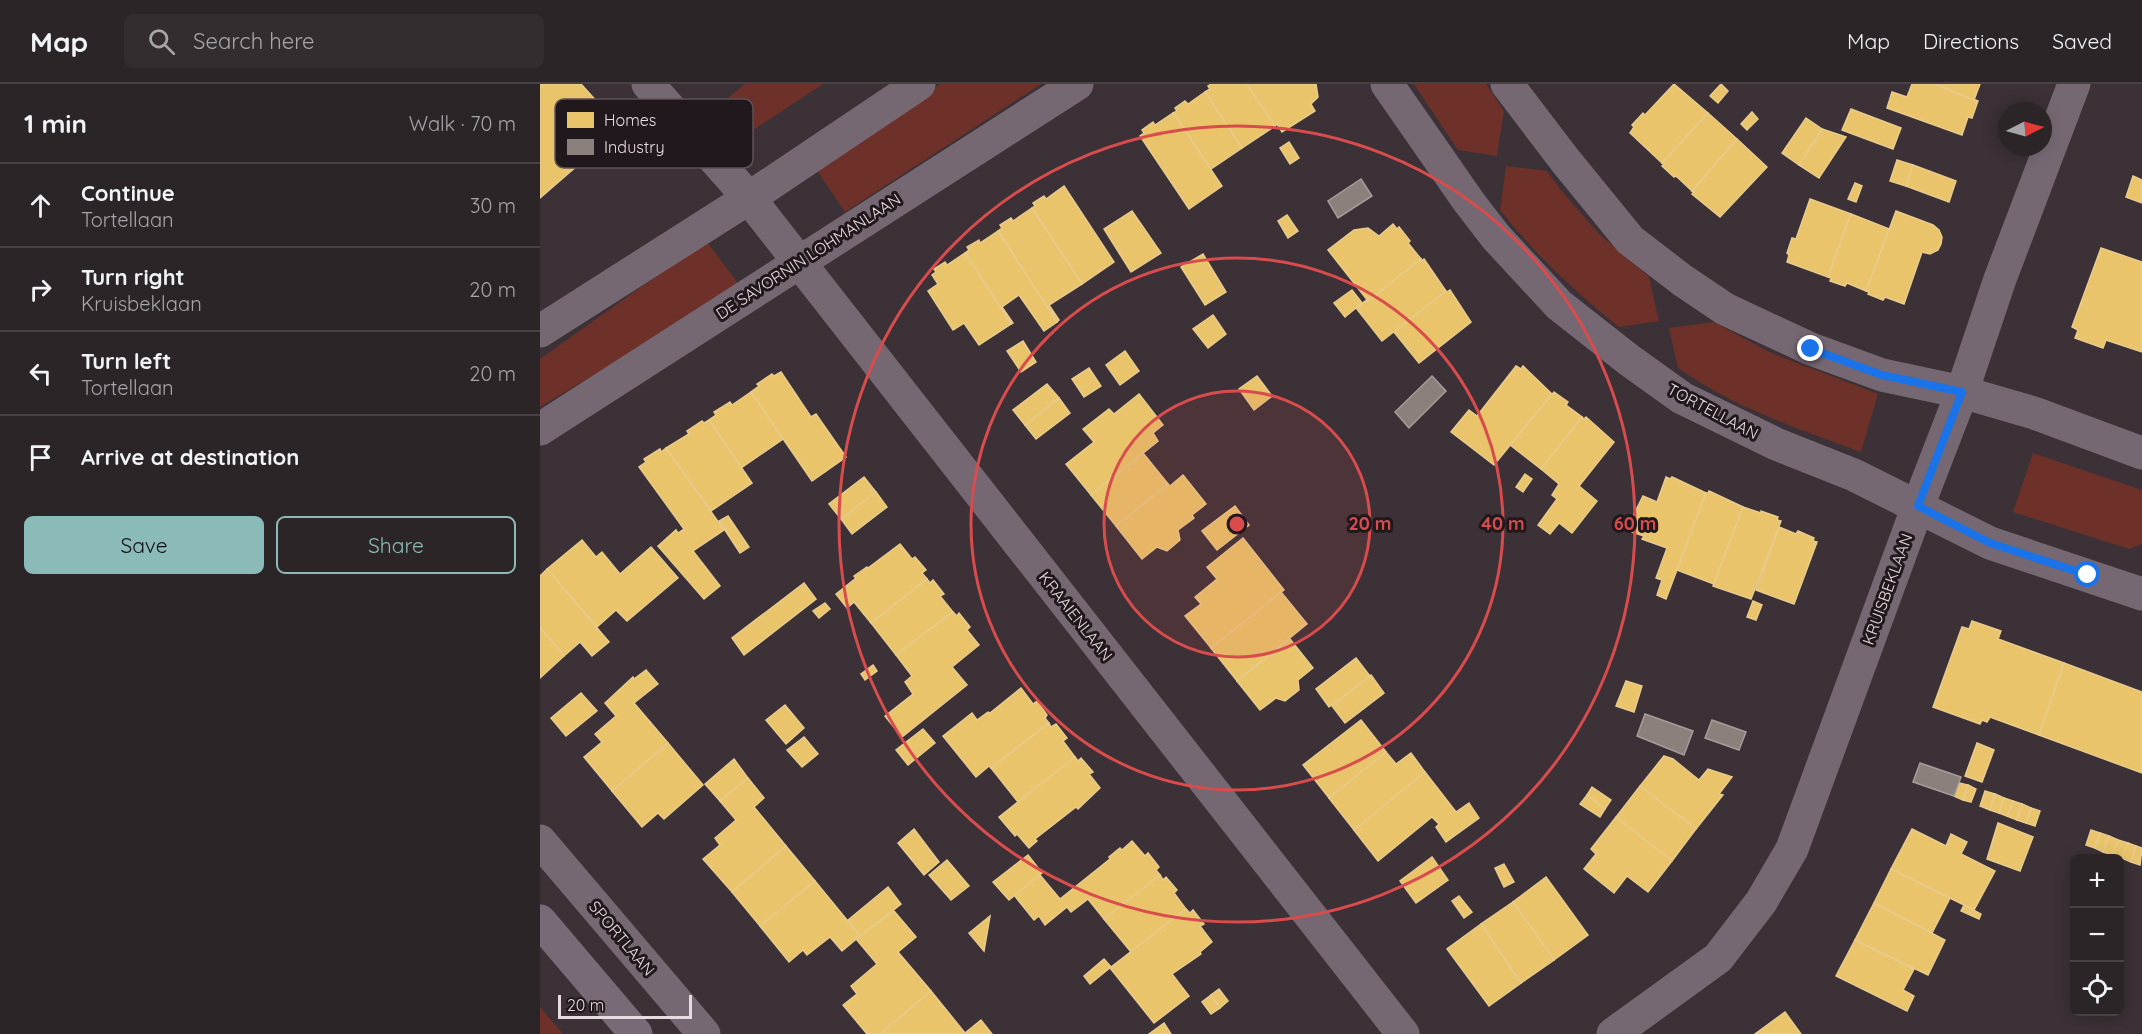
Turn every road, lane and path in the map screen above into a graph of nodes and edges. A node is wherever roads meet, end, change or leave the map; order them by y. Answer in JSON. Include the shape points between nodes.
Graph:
{"nodes":[{"id":1,"x":648,"y":84,"type":"edge"},
{"id":2,"x":919,"y":84,"type":"edge"},
{"id":3,"x":1077,"y":84,"type":"edge"},
{"id":4,"x":1387,"y":84,"type":"edge"},
{"id":5,"x":1507,"y":84,"type":"edge"},
{"id":6,"x":2074,"y":84,"type":"edge"},
{"id":7,"x":661,"y":99,"type":"edge"},
{"id":8,"x":722,"y":168,"type":"edge"},
{"id":9,"x":749,"y":198,"type":"junction"},
{"id":10,"x":798,"y":262,"type":"junction"},
{"id":11,"x":540,"y":331,"type":"edge"},
{"id":12,"x":1962,"y":392,"type":"junction"},
{"id":13,"x":540,"y":429,"type":"edge"},
{"id":14,"x":2142,"y":453,"type":"edge"},
{"id":15,"x":1918,"y":506,"type":"junction"},
{"id":16,"x":2142,"y":594,"type":"edge"},
{"id":17,"x":540,"y":841,"type":"edge"},
{"id":18,"x":540,"y":921,"type":"edge"},
{"id":19,"x":636,"y":1034,"type":"edge"},
{"id":20,"x":704,"y":1034,"type":"edge"},
{"id":21,"x":1403,"y":1034,"type":"edge"},
{"id":22,"x":1613,"y":1034,"type":"edge"}],
"edges":[{"from":1,"to":7,"type":"street","name":"KRAAIENLAAN"},
{"from":2,"to":9,"type":"street"},
{"from":3,"to":10,"type":"street","name":"DE SAVORNIN LOHMANLAAN"},
{"from":4,"to":15,"type":"street","name":"TORTELLAAN","via":[[1496,237],[1559,305],[1682,398]]},
{"from":5,"to":12,"type":"street","via":[[1630,240],[1682,280],[1725,309],[1811,349],[1882,375]]},
{"from":6,"to":12,"type":"street","name":"KRUISBEKLAAN"},
{"from":8,"to":9,"type":"street","name":"KRAAIENLAAN"},
{"from":9,"to":10,"type":"street","name":"KRAAIENLAAN"},
{"from":9,"to":11,"type":"street"},
{"from":10,"to":13,"type":"street","name":"DE SAVORNIN LOHMANLAAN"},
{"from":10,"to":21,"type":"street","name":"KRAAIENLAAN"},
{"from":12,"to":14,"type":"street","via":[[2034,413]]},
{"from":12,"to":15,"type":"street","name":"KRUISBEKLAAN"},
{"from":15,"to":16,"type":"street","name":"TORTELLAAN","via":[[1990,543]]},
{"from":15,"to":22,"type":"street","name":"KRUISBEKLAAN","via":[[1792,849],[1761,902],[1718,958]]},
{"from":17,"to":20,"type":"street","name":"SPORTLAAN"},
{"from":18,"to":19,"type":"main road"}]}
